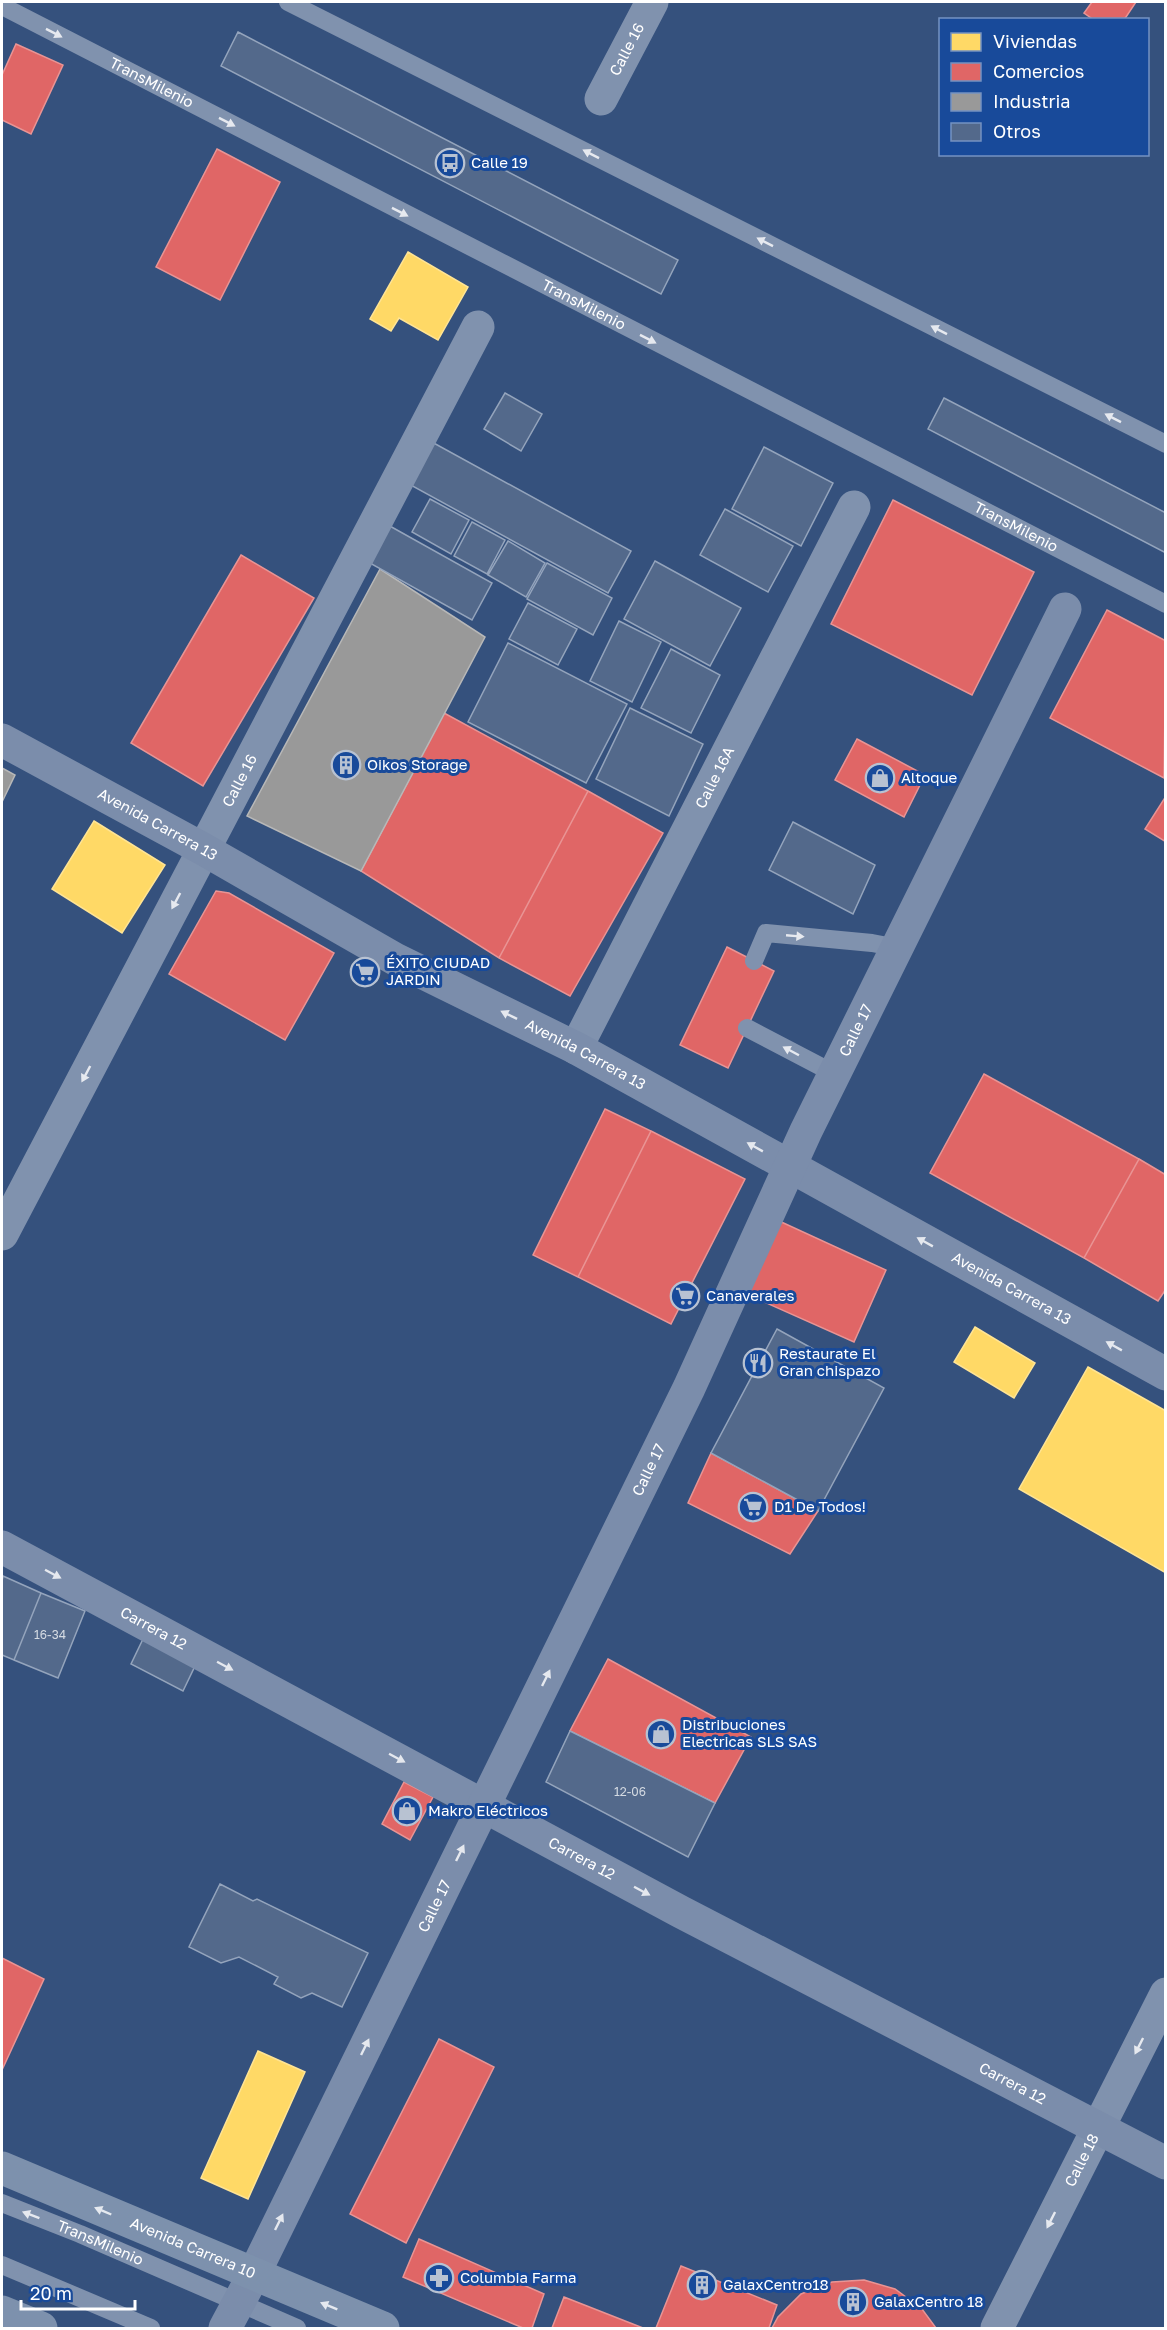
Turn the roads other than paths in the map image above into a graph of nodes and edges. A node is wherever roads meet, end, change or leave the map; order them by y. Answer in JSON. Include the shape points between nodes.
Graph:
{"nodes":[{"id":1,"x":288,"y":2,"type":"edge"},
{"id":2,"x":652,"y":2,"type":"edge"},
{"id":3,"x":2,"y":6,"type":"edge"},
{"id":4,"x":601,"y":99,"type":"dead end"},
{"id":5,"x":478,"y":327,"type":"dead end"},
{"id":6,"x":1166,"y":444,"type":"edge"},
{"id":7,"x":854,"y":507,"type":"dead end"},
{"id":8,"x":1166,"y":604,"type":"edge"},
{"id":9,"x":1065,"y":609,"type":"dead end"},
{"id":10,"x":2,"y":740,"type":"edge"},
{"id":11,"x":203,"y":849,"type":"junction"},
{"id":12,"x":898,"y":948,"type":"junction"},
{"id":13,"x":754,"y":961,"type":"dead end"},
{"id":14,"x":747,"y":1028,"type":"dead end"},
{"id":15,"x":576,"y":1048,"type":"junction"},
{"id":16,"x":835,"y":1074,"type":"junction"},
{"id":17,"x":790,"y":1167,"type":"junction"},
{"id":18,"x":2,"y":1234,"type":"edge"},
{"id":19,"x":1166,"y":1374,"type":"edge"},
{"id":20,"x":2,"y":1547,"type":"edge"},
{"id":21,"x":484,"y":1805,"type":"junction"},
{"id":22,"x":1166,"y":1994,"type":"edge"},
{"id":23,"x":1098,"y":2128,"type":"junction"},
{"id":24,"x":1166,"y":2163,"type":"edge"},
{"id":25,"x":2,"y":2168,"type":"edge"},
{"id":26,"x":2,"y":2204,"type":"edge"},
{"id":27,"x":2,"y":2265,"type":"edge"},
{"id":28,"x":254,"y":2274,"type":"junction"},
{"id":29,"x":2,"y":2312,"type":"edge"},
{"id":30,"x":231,"y":2316,"type":"edge"},
{"id":31,"x":41,"y":2328,"type":"edge"},
{"id":32,"x":151,"y":2328,"type":"edge"},
{"id":33,"x":297,"y":2328,"type":"edge"},
{"id":34,"x":383,"y":2328,"type":"edge"},
{"id":35,"x":997,"y":2328,"type":"edge"}],
"edges":[{"from":6,"to":1,"type":"lane","one_way":true},
{"from":2,"to":4,"type":"street","name":"Calle 16"},
{"from":3,"to":8,"type":"lane","name":"TransMilenio","one_way":true},
{"from":5,"to":11,"type":"street","name":"Calle 16"},
{"from":7,"to":15,"type":"street","name":"Calle 16A"},
{"from":9,"to":12,"type":"street","name":"Calle 17"},
{"from":10,"to":11,"type":"street","name":"Avenida Carrera 13"},
{"from":15,"to":11,"type":"street","name":"Avenida Carrera 13","one_way":true,"via":[[395,959]]},
{"from":11,"to":18,"type":"street","name":"Calle 16","one_way":true},
{"from":13,"to":12,"type":"lane","one_way":true,"via":[[766,933]]},
{"from":12,"to":16,"type":"street","name":"Calle 17"},
{"from":16,"to":14,"type":"lane","one_way":true},
{"from":17,"to":15,"type":"street","name":"Avenida Carrera 13","one_way":true},
{"from":16,"to":17,"type":"street","name":"Calle 17"},
{"from":19,"to":17,"type":"street","name":"Avenida Carrera 13","one_way":true},
{"from":21,"to":17,"type":"street","name":"Calle 17","one_way":true,"via":[[689,1388]]},
{"from":20,"to":21,"type":"street","name":"Carrera 12","one_way":true},
{"from":21,"to":23,"type":"street","name":"Carrera 12","one_way":true},
{"from":28,"to":21,"type":"street","name":"Calle 17","one_way":true},
{"from":22,"to":23,"type":"street","name":"Calle 18","one_way":true},
{"from":23,"to":24,"type":"street","name":"Carrera 12"},
{"from":23,"to":35,"type":"street","name":"Calle 18","one_way":true},
{"from":28,"to":25,"type":"main road","name":"Avenida Carrera 10","one_way":true},
{"from":30,"to":26,"type":"lane","name":"TransMilenio","one_way":true,"via":[[80,2234]]},
{"from":27,"to":32,"type":"lane"},
{"from":28,"to":30,"type":"street","name":"Calle 17"},
{"from":34,"to":28,"type":"main road","name":"Avenida Carrera 10","one_way":true},
{"from":29,"to":31,"type":"main road"},
{"from":30,"to":33,"type":"lane","name":"TransMilenio"}]}
